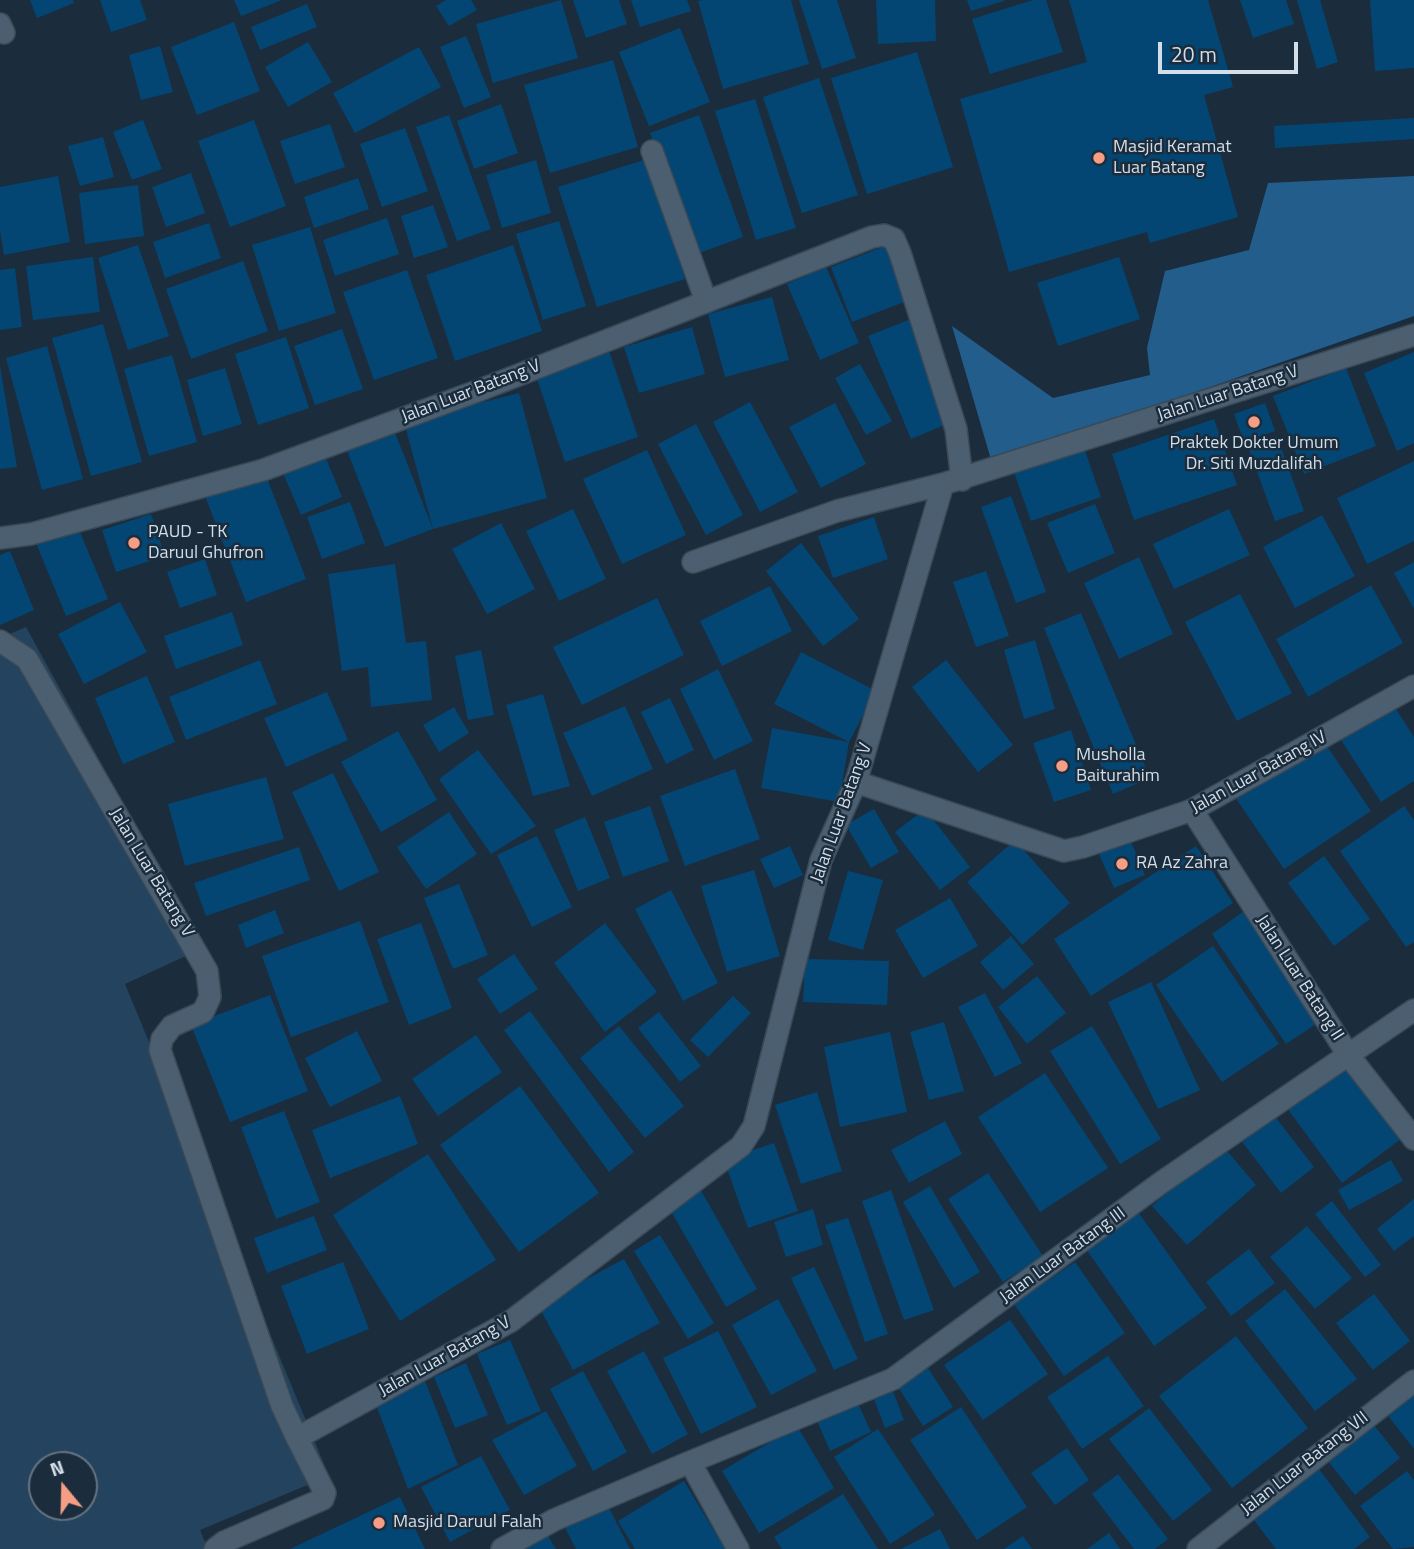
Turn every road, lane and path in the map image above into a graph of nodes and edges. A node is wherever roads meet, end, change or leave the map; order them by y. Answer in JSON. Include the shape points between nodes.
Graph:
{"nodes":[{"id":1,"x":652,"y":151,"type":"dead end"},
{"id":2,"x":706,"y":301,"type":"junction"},
{"id":3,"x":1414,"y":335,"type":"edge"},
{"id":4,"x":952,"y":482,"type":"junction"},
{"id":5,"x":0,"y":538,"type":"edge"},
{"id":6,"x":693,"y":562,"type":"dead end"},
{"id":7,"x":0,"y":641,"type":"edge"},
{"id":8,"x":1414,"y":686,"type":"edge"},
{"id":9,"x":856,"y":782,"type":"junction"},
{"id":10,"x":1192,"y":810,"type":"junction"},
{"id":11,"x":1414,"y":1010,"type":"edge"},
{"id":12,"x":1349,"y":1056,"type":"junction"},
{"id":13,"x":1414,"y":1139,"type":"edge"},
{"id":14,"x":1414,"y":1381,"type":"edge"},
{"id":15,"x":297,"y":1438,"type":"junction"},
{"id":16,"x":690,"y":1462,"type":"junction"},
{"id":17,"x":215,"y":1549,"type":"edge"},
{"id":18,"x":502,"y":1549,"type":"edge"},
{"id":19,"x":738,"y":1549,"type":"edge"},
{"id":20,"x":1198,"y":1549,"type":"edge"}],
"edges":[{"from":1,"to":2,"type":"street"},
{"from":2,"to":4,"type":"street","name":"Jalan Luar Batang V","via":[[872,237],[894,239],[956,429]]},
{"from":2,"to":5,"type":"street","name":"Jalan Luar Batang V","via":[[263,470],[30,534]]},
{"from":3,"to":4,"type":"street","name":"Jalan Luar Batang V"},
{"from":4,"to":6,"type":"street","via":[[837,511]]},
{"from":4,"to":9,"type":"street","name":"Jalan Luar Batang V"},
{"from":7,"to":15,"type":"street","name":"Jalan Luar Batang V","via":[[27,659],[207,971],[210,998],[203,1012],[172,1026],[160,1050]]},
{"from":8,"to":10,"type":"street","name":"Jalan Luar Batang IV"},
{"from":9,"to":10,"type":"street","name":"Jalan Luar Batang IV","via":[[1064,851]]},
{"from":9,"to":15,"type":"street","name":"Jalan Luar Batang V","via":[[821,860],[754,1126],[741,1146],[511,1321]]},
{"from":10,"to":12,"type":"street","name":"Jalan Luar Batang II"},
{"from":11,"to":12,"type":"street","name":"Jalan Luar Batang III"},
{"from":12,"to":13,"type":"street","name":"Jalan Luar Batang II"},
{"from":12,"to":16,"type":"street","name":"Jalan Luar Batang III","via":[[1162,1182],[893,1379]]},
{"from":14,"to":20,"type":"street","name":"Jalan Luar Batang VII"},
{"from":15,"to":17,"type":"street","via":[[325,1493],[323,1499]]},
{"from":16,"to":18,"type":"street","name":"Jalan Luar Batang III","via":[[618,1491]]},
{"from":16,"to":19,"type":"street"}]}
